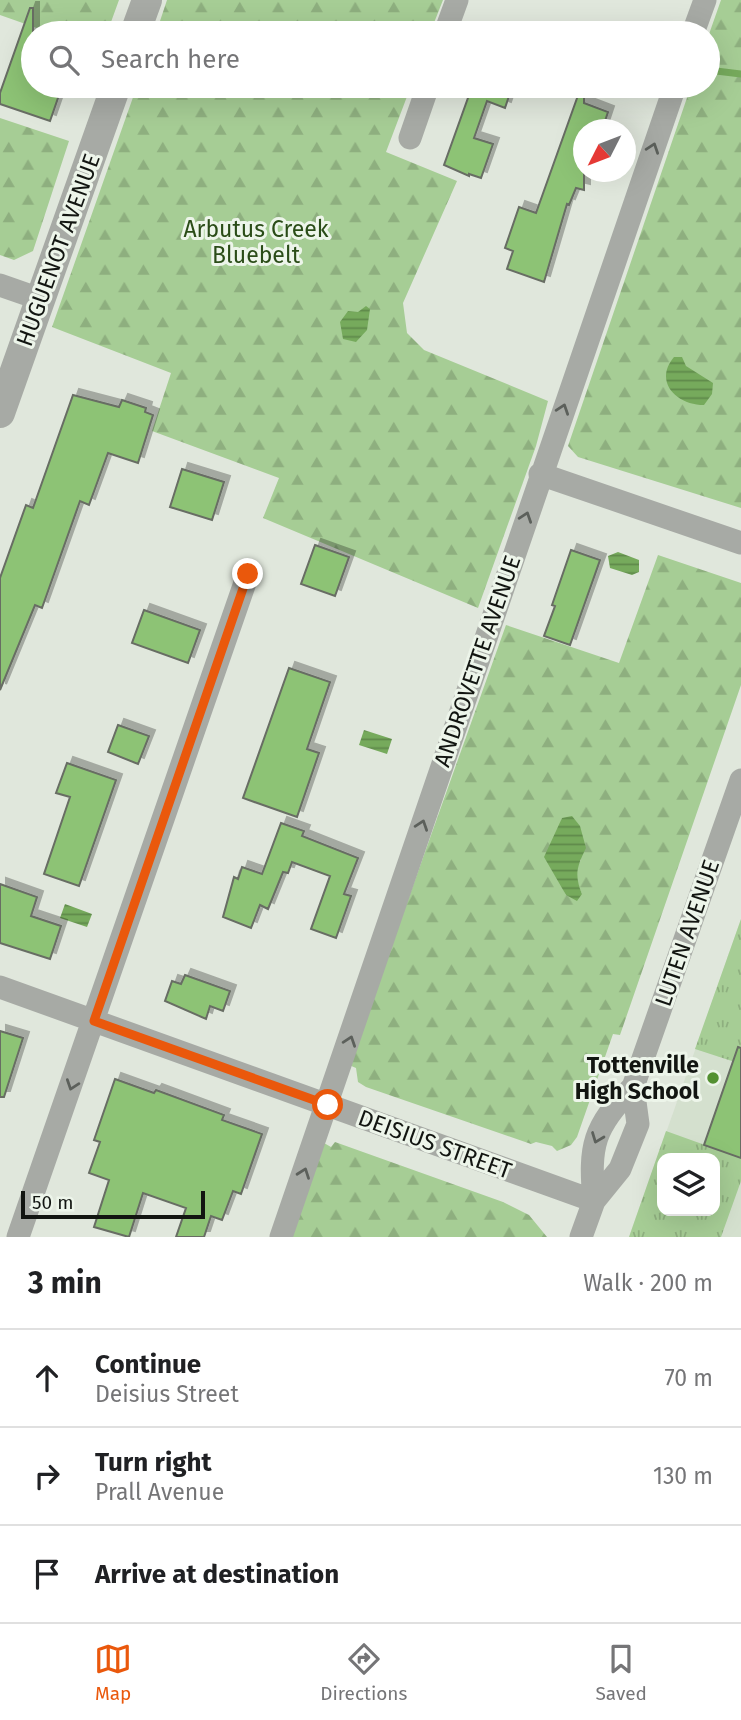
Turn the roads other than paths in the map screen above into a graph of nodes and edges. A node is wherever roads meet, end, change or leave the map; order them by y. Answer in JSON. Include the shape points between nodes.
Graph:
{"nodes":[{"id":1,"x":147,"y":0,"type":"edge"},
{"id":2,"x":457,"y":0,"type":"edge"},
{"id":3,"x":705,"y":0,"type":"edge"},
{"id":4,"x":139,"y":21,"type":"edge"},
{"id":5,"x":449,"y":21,"type":"edge"},
{"id":6,"x":697,"y":21,"type":"edge"},
{"id":7,"x":112,"y":98,"type":"edge"},
{"id":8,"x":424,"y":98,"type":"edge"},
{"id":9,"x":671,"y":98,"type":"edge"},
{"id":10,"x":410,"y":138,"type":"dead end"},
{"id":11,"x":0,"y":285,"type":"edge"},
{"id":12,"x":40,"y":299,"type":"junction"},
{"id":13,"x":0,"y":414,"type":"edge"},
{"id":14,"x":540,"y":474,"type":"junction"},
{"id":15,"x":741,"y":543,"type":"edge"},
{"id":16,"x":248,"y":574,"type":"dead end"},
{"id":17,"x":741,"y":780,"type":"edge"},
{"id":18,"x":0,"y":987,"type":"edge"},
{"id":19,"x":94,"y":1021,"type":"junction"},
{"id":20,"x":633,"y":1087,"type":"junction"},
{"id":21,"x":328,"y":1105,"type":"junction"},
{"id":22,"x":594,"y":1201,"type":"junction"},
{"id":23,"x":18,"y":1237,"type":"edge"},
{"id":24,"x":281,"y":1237,"type":"edge"},
{"id":25,"x":581,"y":1237,"type":"edge"}],
"edges":[{"from":1,"to":4,"type":"street"},
{"from":2,"to":5,"type":"street"},
{"from":3,"to":6,"type":"street"},
{"from":7,"to":12,"type":"street","name":"HUGUENOT AVENUE"},
{"from":8,"to":10,"type":"street"},
{"from":14,"to":9,"type":"street","name":"ANDROVETTE AVENUE","one_way":true},
{"from":11,"to":12,"type":"street"},
{"from":12,"to":13,"type":"street","name":"HUGUENOT AVENUE"},
{"from":14,"to":15,"type":"street"},
{"from":21,"to":14,"type":"street","name":"ANDROVETTE AVENUE","one_way":true},
{"from":16,"to":19,"type":"street"},
{"from":17,"to":20,"type":"street","name":"LUTEN AVENUE"},
{"from":18,"to":19,"type":"street","name":"DEISIUS STREET"},
{"from":19,"to":21,"type":"street","name":"DEISIUS STREET"},
{"from":19,"to":23,"type":"street","one_way":true},
{"from":20,"to":22,"type":"street","name":"LUTEN AVENUE","via":[[638,1124],[620,1169]]},
{"from":20,"to":22,"type":"street","name":"LUTEN AVENUE","one_way":true,"via":[[608,1112],[590,1158]]},
{"from":21,"to":22,"type":"street","name":"DEISIUS STREET"},
{"from":24,"to":21,"type":"street","name":"ANDROVETTE AVENUE","one_way":true},
{"from":22,"to":25,"type":"street","name":"LUTEN AVENUE"}]}
